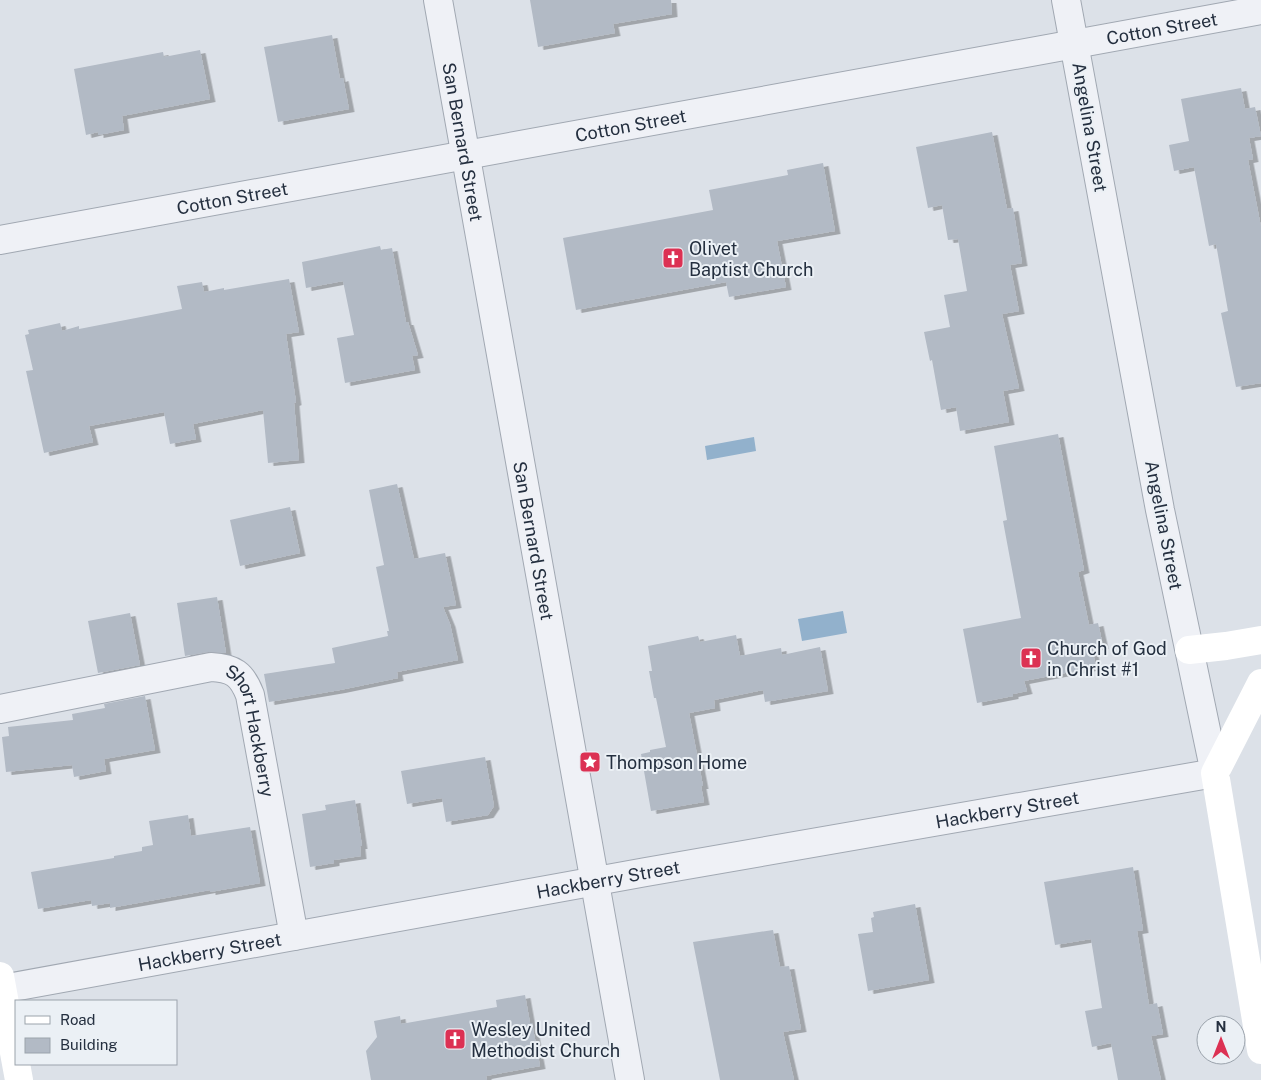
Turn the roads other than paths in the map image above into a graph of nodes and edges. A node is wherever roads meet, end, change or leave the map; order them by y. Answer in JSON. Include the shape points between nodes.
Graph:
{"nodes":[{"id":1,"x":438,"y":0,"type":"edge"},
{"id":2,"x":1066,"y":0,"type":"edge"},
{"id":3,"x":1261,"y":10,"type":"edge"},
{"id":4,"x":1075,"y":44,"type":"junction"},
{"id":5,"x":466,"y":154,"type":"junction"},
{"id":6,"x":0,"y":240,"type":"edge"},
{"id":7,"x":1261,"y":640,"type":"edge"},
{"id":8,"x":1189,"y":650,"type":"junction"},
{"id":9,"x":1261,"y":683,"type":"edge"},
{"id":10,"x":0,"y":709,"type":"edge"},
{"id":11,"x":1215,"y":774,"type":"junction"},
{"id":12,"x":595,"y":882,"type":"junction"},
{"id":13,"x":294,"y":936,"type":"junction"},
{"id":14,"x":1,"y":983,"type":"edge"},
{"id":15,"x":1261,"y":1050,"type":"edge"},
{"id":16,"x":15,"y":1058,"type":"edge"},
{"id":17,"x":16,"y":1065,"type":"edge"},
{"id":18,"x":19,"y":1080,"type":"edge"},
{"id":19,"x":630,"y":1080,"type":"edge"}],
"edges":[{"from":1,"to":5,"type":"street","name":"San Bernard Street"},
{"from":2,"to":4,"type":"street","name":"Angelina Street"},
{"from":3,"to":4,"type":"street","name":"Cotton Street"},
{"from":4,"to":5,"type":"street","name":"Cotton Street"},
{"from":4,"to":8,"type":"street","name":"Angelina Street","via":[[1160,510]]},
{"from":5,"to":6,"type":"street","name":"Cotton Street"},
{"from":5,"to":12,"type":"street","name":"San Bernard Street"},
{"from":7,"to":8,"type":"street"},
{"from":8,"to":11,"type":"street","name":"Angelina Street"},
{"from":9,"to":11,"type":"street"},
{"from":10,"to":13,"type":"street","name":"Short Hackberry","via":[[211,668],[224,668],[236,673],[245,682],[250,695]]},
{"from":11,"to":12,"type":"street","name":"Hackberry Street"},
{"from":11,"to":15,"type":"street","name":"Angelina Street"},
{"from":12,"to":13,"type":"street","name":"Hackberry Street"},
{"from":12,"to":19,"type":"street","name":"San Bernard Street"},
{"from":13,"to":14,"type":"street","name":"Hackberry Street"},
{"from":14,"to":16,"type":"street"},
{"from":17,"to":18,"type":"street"}]}
